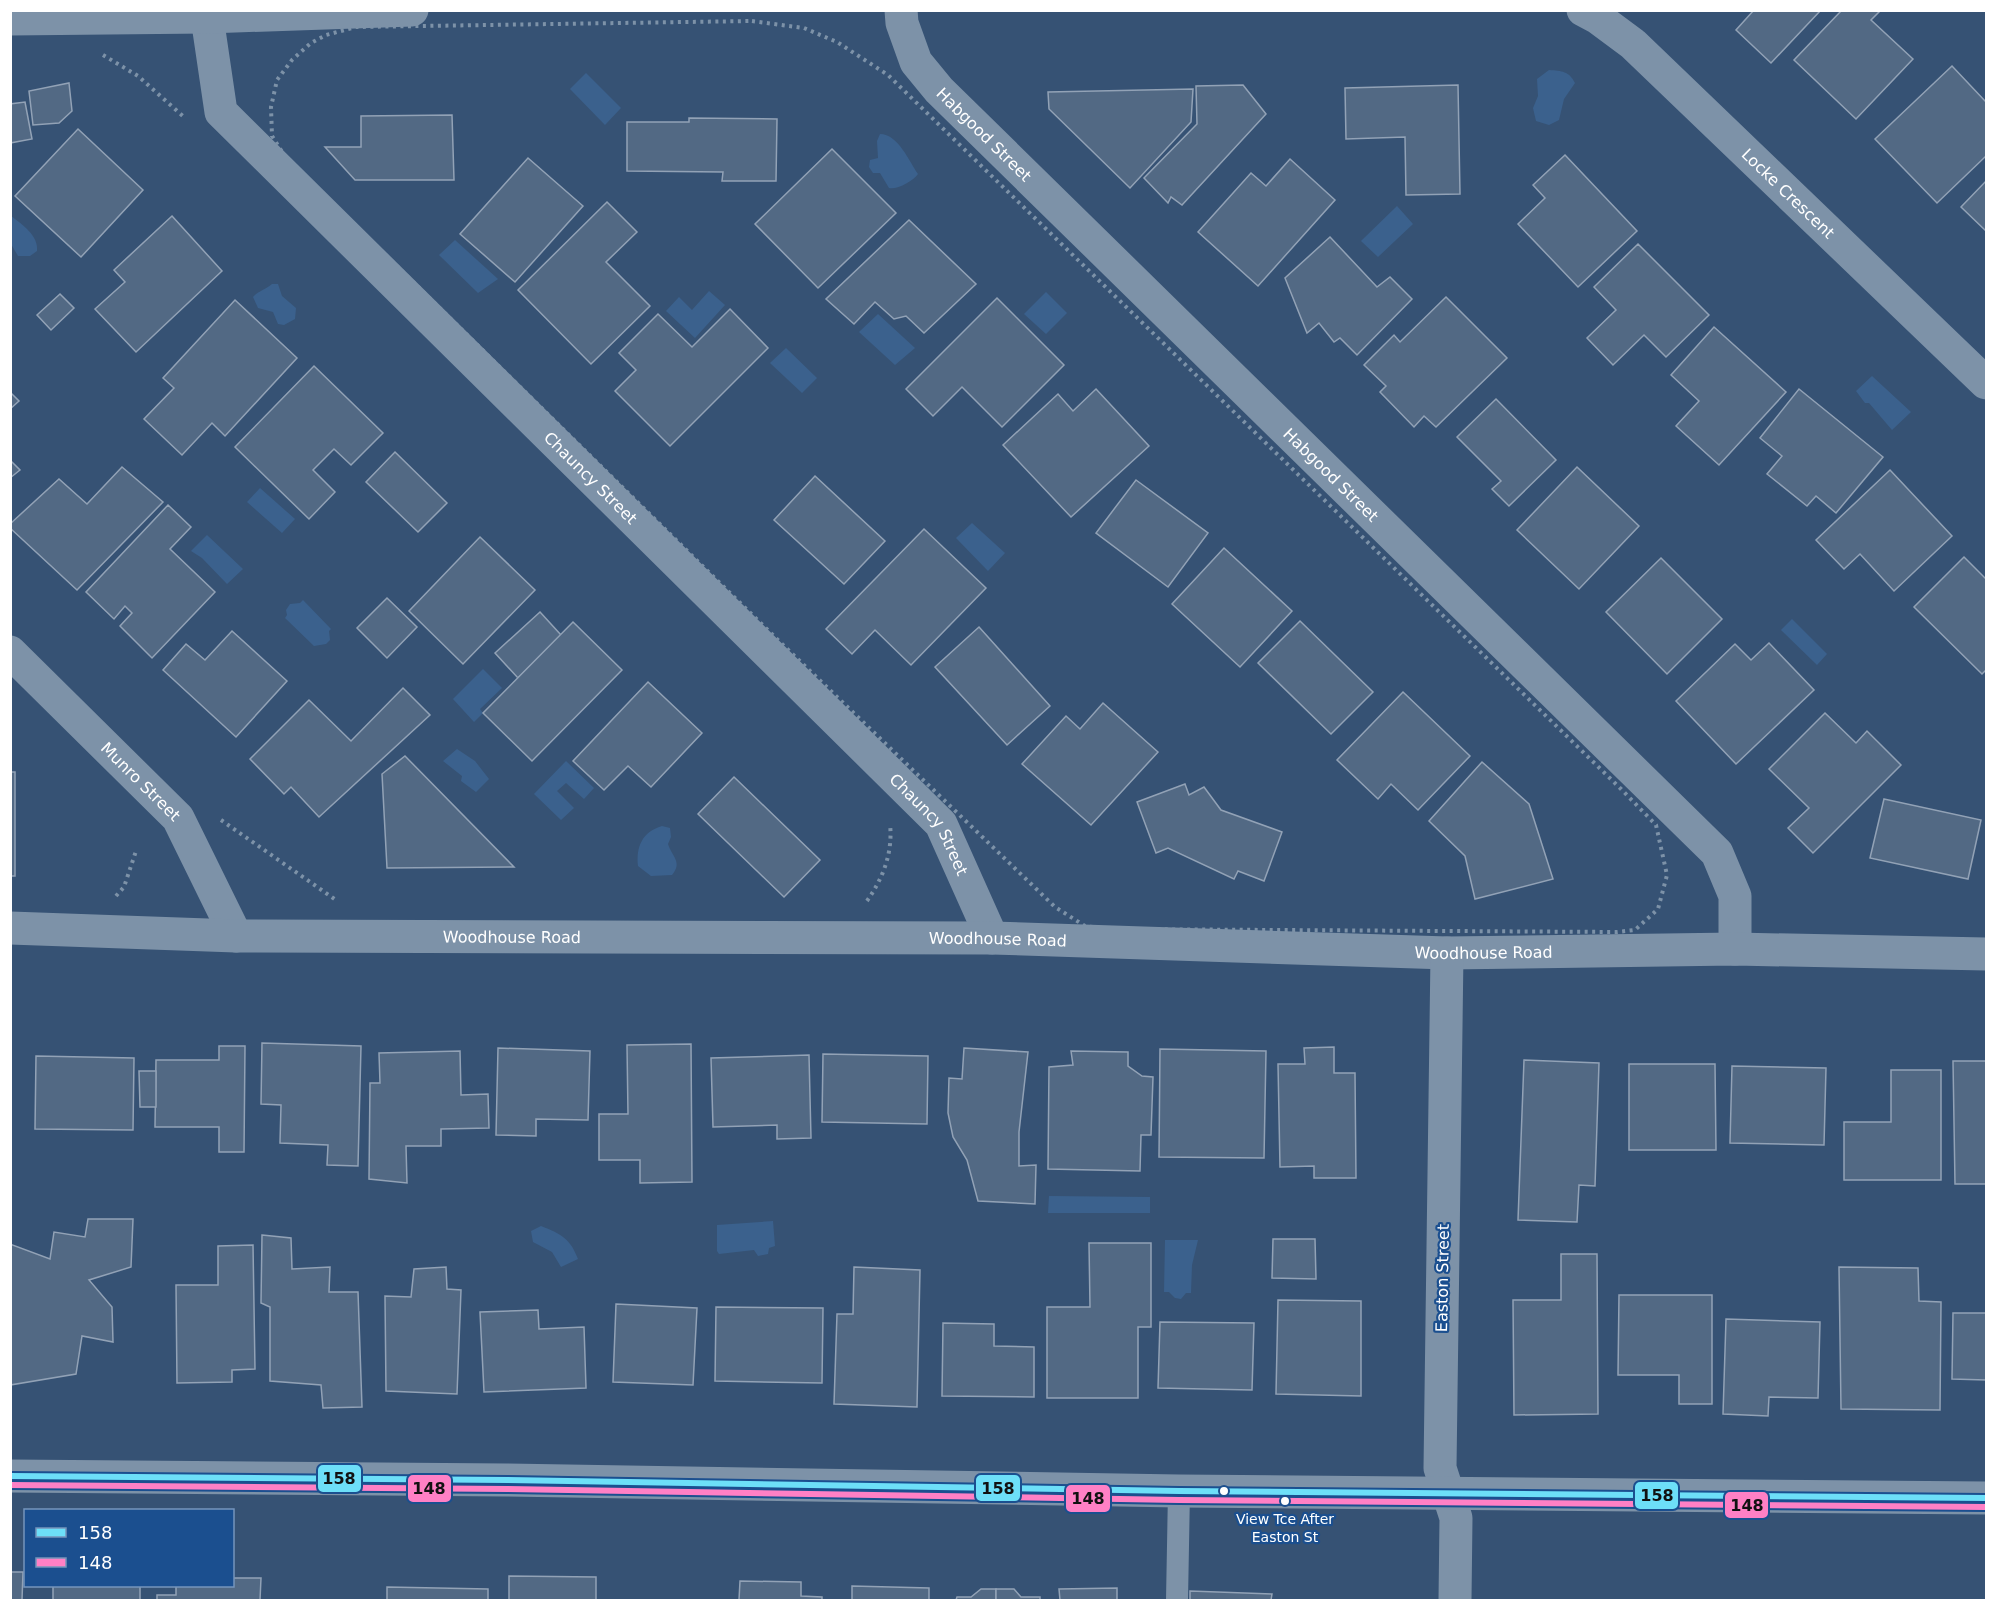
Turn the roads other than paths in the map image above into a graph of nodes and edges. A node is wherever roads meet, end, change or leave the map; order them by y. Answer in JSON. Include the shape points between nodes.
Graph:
{"nodes":[{"id":1,"x":412,"y":10,"type":"edge"},
{"id":2,"x":902,"y":10,"type":"edge"},
{"id":3,"x":1583,"y":10,"type":"edge"},
{"id":4,"x":207,"y":17,"type":"junction"},
{"id":5,"x":10,"y":18,"type":"edge"},
{"id":6,"x":1986,"y":383,"type":"edge"},
{"id":7,"x":10,"y":652,"type":"edge"},
{"id":8,"x":10,"y":928,"type":"edge"},
{"id":9,"x":236,"y":936,"type":"junction"},
{"id":10,"x":992,"y":938,"type":"junction"},
{"id":11,"x":1735,"y":949,"type":"junction"},
{"id":12,"x":1447,"y":953,"type":"junction"},
{"id":13,"x":1986,"y":954,"type":"edge"},
{"id":14,"x":10,"y":1476,"type":"edge"},
{"id":15,"x":1179,"y":1491,"type":"junction"},
{"id":16,"x":1448,"y":1493,"type":"junction"},
{"id":17,"x":1986,"y":1498,"type":"edge"},
{"id":18,"x":1178,"y":1600,"type":"edge"},
{"id":19,"x":1455,"y":1600,"type":"edge"}],
"edges":[{"from":1,"to":4,"type":"street"},
{"from":2,"to":11,"type":"street","name":"Habgood Street","via":[[902,23],[916,62],[939,90],[1717,853],[1735,896]]},
{"from":3,"to":6,"type":"street","name":"Locke Crescent","via":[[1633,44]]},
{"from":4,"to":5,"type":"street"},
{"from":4,"to":10,"type":"street","name":"Chauncy Street","via":[[221,112],[941,824]]},
{"from":7,"to":9,"type":"street","name":"Munro Street","via":[[178,818]]},
{"from":8,"to":9,"type":"street","name":"Woodhouse Road"},
{"from":9,"to":10,"type":"street","name":"Woodhouse Road"},
{"from":10,"to":12,"type":"street","name":"Woodhouse Road"},
{"from":11,"to":12,"type":"street","name":"Woodhouse Road"},
{"from":11,"to":13,"type":"street","name":"Woodhouse Road"},
{"from":12,"to":16,"type":"street","name":"Easton Street","via":[[1440,1468]]},
{"from":14,"to":15,"type":"street"},
{"from":15,"to":16,"type":"street"},
{"from":15,"to":18,"type":"lane"},
{"from":16,"to":17,"type":"street"},
{"from":16,"to":19,"type":"street","name":"Easton Street","via":[[1456,1518]]}]}
